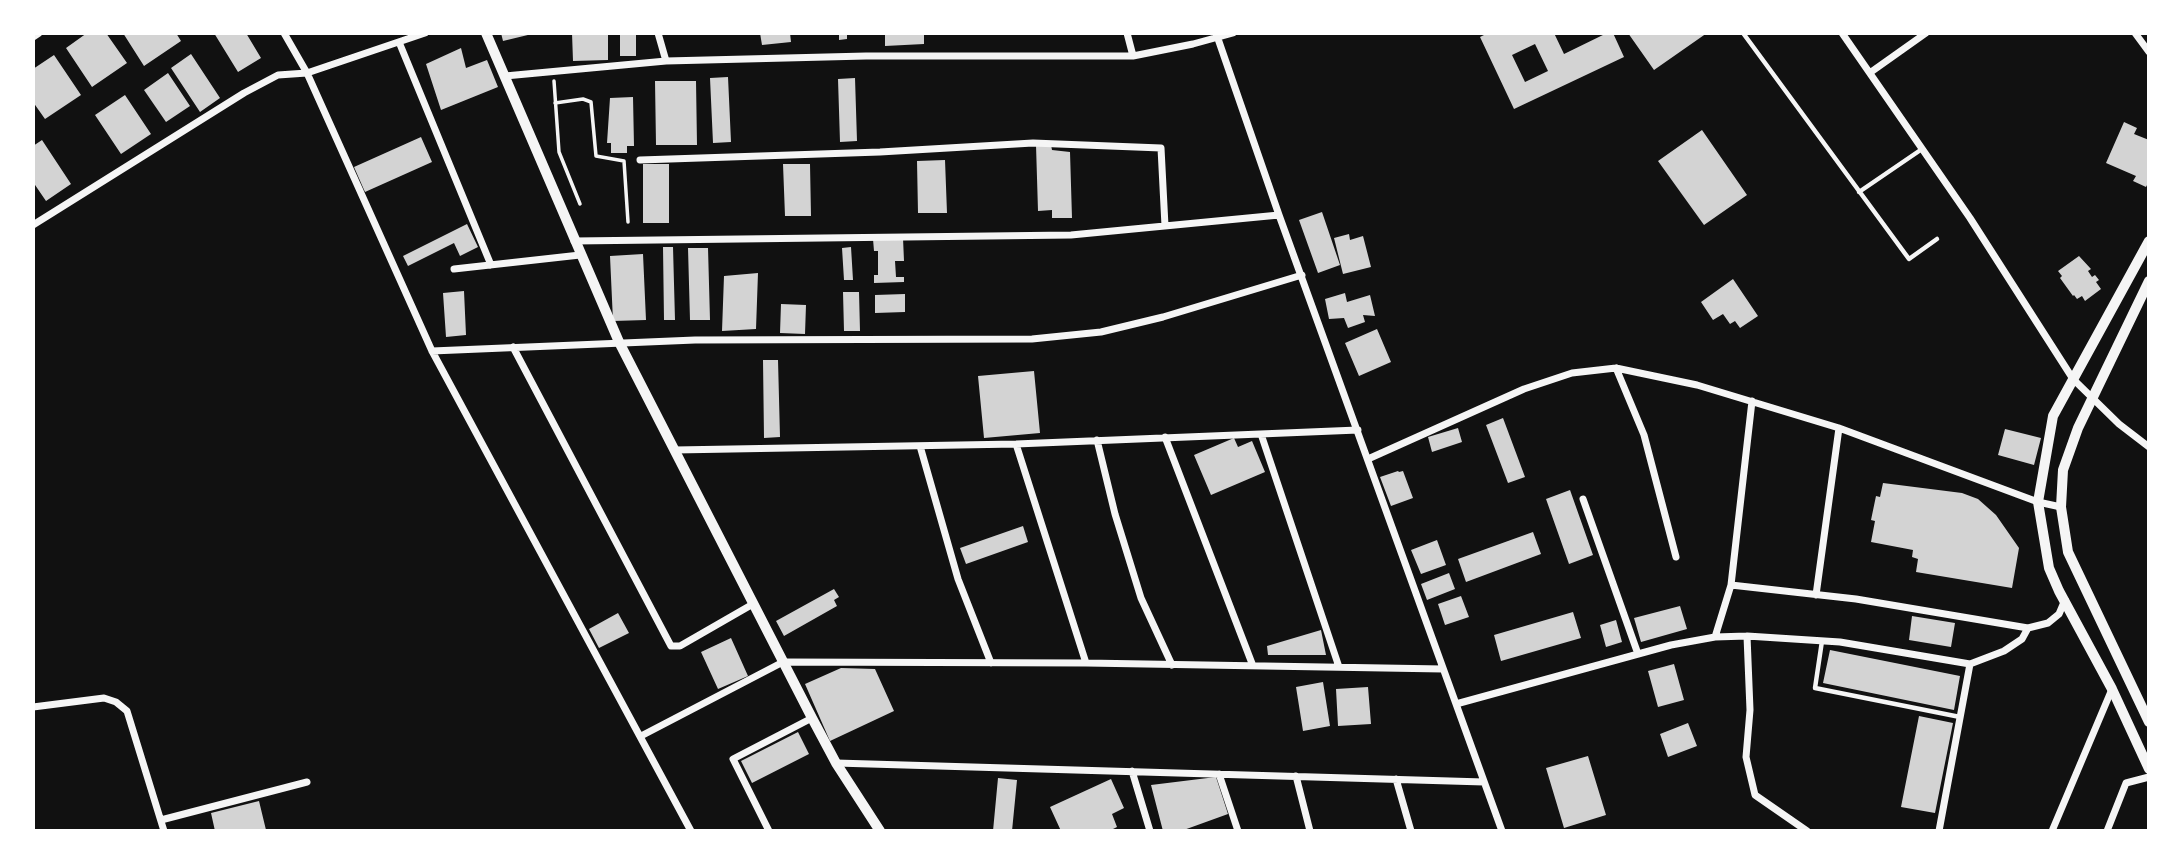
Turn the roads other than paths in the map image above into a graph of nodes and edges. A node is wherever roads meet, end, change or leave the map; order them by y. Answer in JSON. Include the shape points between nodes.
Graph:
{"nodes":[{"id":1,"x":39,"y":33,"type":"edge"},
{"id":2,"x":284,"y":33,"type":"edge"},
{"id":3,"x":425,"y":33,"type":"edge"},
{"id":4,"x":486,"y":33,"type":"edge"},
{"id":5,"x":658,"y":33,"type":"edge"},
{"id":6,"x":1127,"y":33,"type":"edge"},
{"id":7,"x":1233,"y":33,"type":"edge"},
{"id":8,"x":1743,"y":33,"type":"edge"},
{"id":9,"x":1842,"y":33,"type":"edge"},
{"id":10,"x":1926,"y":33,"type":"edge"},
{"id":11,"x":2135,"y":33,"type":"edge"},
{"id":12,"x":1217,"y":35,"type":"edge"},
{"id":13,"x":33,"y":37,"type":"edge"},
{"id":14,"x":399,"y":42,"type":"junction"},
{"id":15,"x":2149,"y":52,"type":"edge"},
{"id":16,"x":1133,"y":56,"type":"junction"},
{"id":17,"x":666,"y":61,"type":"junction"},
{"id":18,"x":1871,"y":72,"type":"junction"},
{"id":19,"x":307,"y":73,"type":"junction"},
{"id":20,"x":505,"y":76,"type":"junction"},
{"id":21,"x":1922,"y":148,"type":"junction"},
{"id":22,"x":640,"y":160,"type":"dead end"},
{"id":23,"x":1859,"y":192,"type":"junction"},
{"id":24,"x":1279,"y":215,"type":"junction"},
{"id":25,"x":33,"y":225,"type":"edge"},
{"id":26,"x":1165,"y":226,"type":"junction"},
{"id":27,"x":1937,"y":239,"type":"dead end"},
{"id":28,"x":573,"y":241,"type":"junction"},
{"id":29,"x":2149,"y":241,"type":"edge"},
{"id":30,"x":580,"y":255,"type":"junction"},
{"id":31,"x":491,"y":264,"type":"junction"},
{"id":32,"x":454,"y":268,"type":"dead end"},
{"id":33,"x":1302,"y":275,"type":"junction"},
{"id":34,"x":2149,"y":281,"type":"edge"},
{"id":35,"x":619,"y":342,"type":"junction"},
{"id":36,"x":513,"y":347,"type":"junction"},
{"id":37,"x":432,"y":351,"type":"junction"},
{"id":38,"x":1616,"y":368,"type":"junction"},
{"id":39,"x":2073,"y":379,"type":"junction"},
{"id":40,"x":2093,"y":397,"type":"junction"},
{"id":41,"x":1752,"y":401,"type":"junction"},
{"id":42,"x":1839,"y":428,"type":"junction"},
{"id":43,"x":1358,"y":430,"type":"junction"},
{"id":44,"x":1261,"y":434,"type":"junction"},
{"id":45,"x":1166,"y":437,"type":"junction"},
{"id":46,"x":1097,"y":440,"type":"junction"},
{"id":47,"x":1016,"y":444,"type":"junction"},
{"id":48,"x":920,"y":446,"type":"junction"},
{"id":49,"x":2149,"y":447,"type":"edge"},
{"id":50,"x":675,"y":450,"type":"junction"},
{"id":51,"x":1368,"y":459,"type":"junction"},
{"id":52,"x":1583,"y":499,"type":"dead end"},
{"id":53,"x":2038,"y":502,"type":"junction"},
{"id":54,"x":2061,"y":507,"type":"junction"},
{"id":55,"x":1676,"y":556,"type":"dead end"},
{"id":56,"x":1731,"y":585,"type":"junction"},
{"id":57,"x":1816,"y":594,"type":"junction"},
{"id":58,"x":2065,"y":600,"type":"junction"},
{"id":59,"x":753,"y":604,"type":"junction"},
{"id":60,"x":2028,"y":628,"type":"junction"},
{"id":61,"x":1747,"y":636,"type":"junction"},
{"id":62,"x":1715,"y":637,"type":"junction"},
{"id":63,"x":1822,"y":641,"type":"junction"},
{"id":64,"x":1638,"y":654,"type":"junction"},
{"id":65,"x":783,"y":662,"type":"junction"},
{"id":66,"x":991,"y":663,"type":"junction"},
{"id":67,"x":1086,"y":663,"type":"junction"},
{"id":68,"x":1970,"y":664,"type":"junction"},
{"id":69,"x":1172,"y":665,"type":"junction"},
{"id":70,"x":1253,"y":666,"type":"junction"},
{"id":71,"x":1339,"y":667,"type":"junction"},
{"id":72,"x":1443,"y":669,"type":"junction"},
{"id":73,"x":2112,"y":689,"type":"junction"},
{"id":74,"x":1455,"y":704,"type":"junction"},
{"id":75,"x":33,"y":707,"type":"edge"},
{"id":76,"x":1960,"y":717,"type":"junction"},
{"id":77,"x":812,"y":718,"type":"junction"},
{"id":78,"x":2149,"y":722,"type":"edge"},
{"id":79,"x":641,"y":736,"type":"junction"},
{"id":80,"x":836,"y":762,"type":"junction"},
{"id":81,"x":2149,"y":769,"type":"edge"},
{"id":82,"x":1132,"y":772,"type":"junction"},
{"id":83,"x":1219,"y":774,"type":"junction"},
{"id":84,"x":1296,"y":776,"type":"junction"},
{"id":85,"x":2149,"y":777,"type":"edge"},
{"id":86,"x":1396,"y":779,"type":"junction"},
{"id":87,"x":307,"y":782,"type":"dead end"},
{"id":88,"x":1483,"y":782,"type":"junction"},
{"id":89,"x":161,"y":820,"type":"junction"},
{"id":90,"x":164,"y":831,"type":"edge"},
{"id":91,"x":691,"y":831,"type":"edge"},
{"id":92,"x":769,"y":831,"type":"edge"},
{"id":93,"x":880,"y":831,"type":"edge"},
{"id":94,"x":1150,"y":831,"type":"edge"},
{"id":95,"x":1238,"y":831,"type":"edge"},
{"id":96,"x":1310,"y":831,"type":"edge"},
{"id":97,"x":1411,"y":831,"type":"edge"},
{"id":98,"x":1502,"y":831,"type":"edge"},
{"id":99,"x":1807,"y":831,"type":"edge"},
{"id":100,"x":1939,"y":831,"type":"edge"},
{"id":101,"x":2052,"y":831,"type":"edge"},
{"id":102,"x":2107,"y":831,"type":"edge"}],
"edges":[{"from":1,"to":13,"type":"street"},
{"from":2,"to":19,"type":"street"},
{"from":3,"to":14,"type":"street"},
{"from":4,"to":20,"type":"street"},
{"from":5,"to":17,"type":"street"},
{"from":6,"to":16,"type":"street"},
{"from":7,"to":12,"type":"street"},
{"from":8,"to":23,"type":"lane"},
{"from":9,"to":18,"type":"street"},
{"from":10,"to":18,"type":"street"},
{"from":11,"to":15,"type":"street"},
{"from":12,"to":16,"type":"street"},
{"from":12,"to":24,"type":"street"},
{"from":14,"to":19,"type":"street"},
{"from":14,"to":31,"type":"street"},
{"from":16,"to":17,"type":"street"},
{"from":17,"to":20,"type":"street"},
{"from":18,"to":21,"type":"street"},
{"from":19,"to":25,"type":"street","via":[[278,75],[244,93]]},
{"from":19,"to":37,"type":"street"},
{"from":20,"to":28,"type":"street"},
{"from":21,"to":23,"type":"lane"},
{"from":21,"to":39,"type":"street"},
{"from":22,"to":26,"type":"street","via":[[1033,142],[1161,148]]},
{"from":23,"to":27,"type":"lane","via":[[1909,259]]},
{"from":24,"to":26,"type":"street"},
{"from":24,"to":33,"type":"street"},
{"from":26,"to":28,"type":"street","via":[[1071,235]]},
{"from":28,"to":30,"type":"street"},
{"from":29,"to":39,"type":"street"},
{"from":30,"to":31,"type":"street"},
{"from":30,"to":35,"type":"street"},
{"from":31,"to":32,"type":"street"},
{"from":33,"to":35,"type":"street","via":[[1101,332],[1032,340]]},
{"from":33,"to":43,"type":"street"},
{"from":34,"to":40,"type":"street"},
{"from":35,"to":36,"type":"street"},
{"from":35,"to":50,"type":"street"},
{"from":36,"to":37,"type":"street"},
{"from":36,"to":59,"type":"street","via":[[671,646],[680,646]]},
{"from":37,"to":79,"type":"street"},
{"from":38,"to":41,"type":"street"},
{"from":38,"to":51,"type":"street","via":[[1572,373],[1524,388]]},
{"from":38,"to":55,"type":"street","via":[[1644,435]]},
{"from":39,"to":40,"type":"street"},
{"from":39,"to":53,"type":"street","via":[[2053,416]]},
{"from":40,"to":49,"type":"street","via":[[2119,425]]},
{"from":40,"to":54,"type":"street","via":[[2063,470]]},
{"from":41,"to":42,"type":"street"},
{"from":41,"to":56,"type":"street"},
{"from":42,"to":53,"type":"street"},
{"from":42,"to":57,"type":"street"},
{"from":43,"to":44,"type":"street"},
{"from":43,"to":51,"type":"street"},
{"from":44,"to":45,"type":"street"},
{"from":44,"to":71,"type":"street"},
{"from":45,"to":46,"type":"street"},
{"from":45,"to":70,"type":"street"},
{"from":46,"to":47,"type":"street"},
{"from":46,"to":69,"type":"street","via":[[1141,598]]},
{"from":47,"to":48,"type":"street"},
{"from":47,"to":67,"type":"street"},
{"from":48,"to":50,"type":"street"},
{"from":48,"to":66,"type":"street","via":[[958,579]]},
{"from":50,"to":59,"type":"street"},
{"from":51,"to":72,"type":"street"},
{"from":52,"to":64,"type":"street"},
{"from":53,"to":54,"type":"street"},
{"from":53,"to":58,"type":"street","via":[[2049,568]]},
{"from":54,"to":78,"type":"street","via":[[2067,552]]},
{"from":56,"to":57,"type":"street"},
{"from":56,"to":62,"type":"street"},
{"from":57,"to":60,"type":"street"},
{"from":58,"to":60,"type":"street","via":[[2048,623]]},
{"from":58,"to":73,"type":"street"},
{"from":59,"to":65,"type":"street"},
{"from":60,"to":68,"type":"street","via":[[2022,639],[2004,651]]},
{"from":61,"to":62,"type":"street"},
{"from":61,"to":63,"type":"street"},
{"from":61,"to":99,"type":"street","via":[[1750,709],[1746,757],[1755,795]]},
{"from":62,"to":64,"type":"street"},
{"from":63,"to":68,"type":"street"},
{"from":63,"to":76,"type":"lane","via":[[1815,688]]},
{"from":64,"to":74,"type":"street"},
{"from":65,"to":66,"type":"street"},
{"from":65,"to":77,"type":"street"},
{"from":65,"to":79,"type":"street"},
{"from":66,"to":67,"type":"street"},
{"from":67,"to":69,"type":"street"},
{"from":68,"to":76,"type":"street"},
{"from":69,"to":70,"type":"street"},
{"from":70,"to":71,"type":"street"},
{"from":71,"to":72,"type":"street"},
{"from":72,"to":74,"type":"street"},
{"from":73,"to":81,"type":"street"},
{"from":73,"to":101,"type":"street"},
{"from":74,"to":88,"type":"street"},
{"from":75,"to":89,"type":"street","via":[[104,698],[127,711]]},
{"from":76,"to":100,"type":"street"},
{"from":77,"to":80,"type":"street"},
{"from":77,"to":92,"type":"street","via":[[733,759]]},
{"from":79,"to":91,"type":"street"},
{"from":80,"to":82,"type":"street"},
{"from":80,"to":93,"type":"street"},
{"from":82,"to":83,"type":"street"},
{"from":82,"to":94,"type":"street"},
{"from":83,"to":84,"type":"street"},
{"from":83,"to":95,"type":"street"},
{"from":84,"to":86,"type":"street"},
{"from":84,"to":96,"type":"street"},
{"from":85,"to":102,"type":"street","via":[[2126,783]]},
{"from":86,"to":88,"type":"street"},
{"from":86,"to":97,"type":"street"},
{"from":87,"to":89,"type":"street"},
{"from":88,"to":98,"type":"street"},
{"from":89,"to":90,"type":"street"}]}
